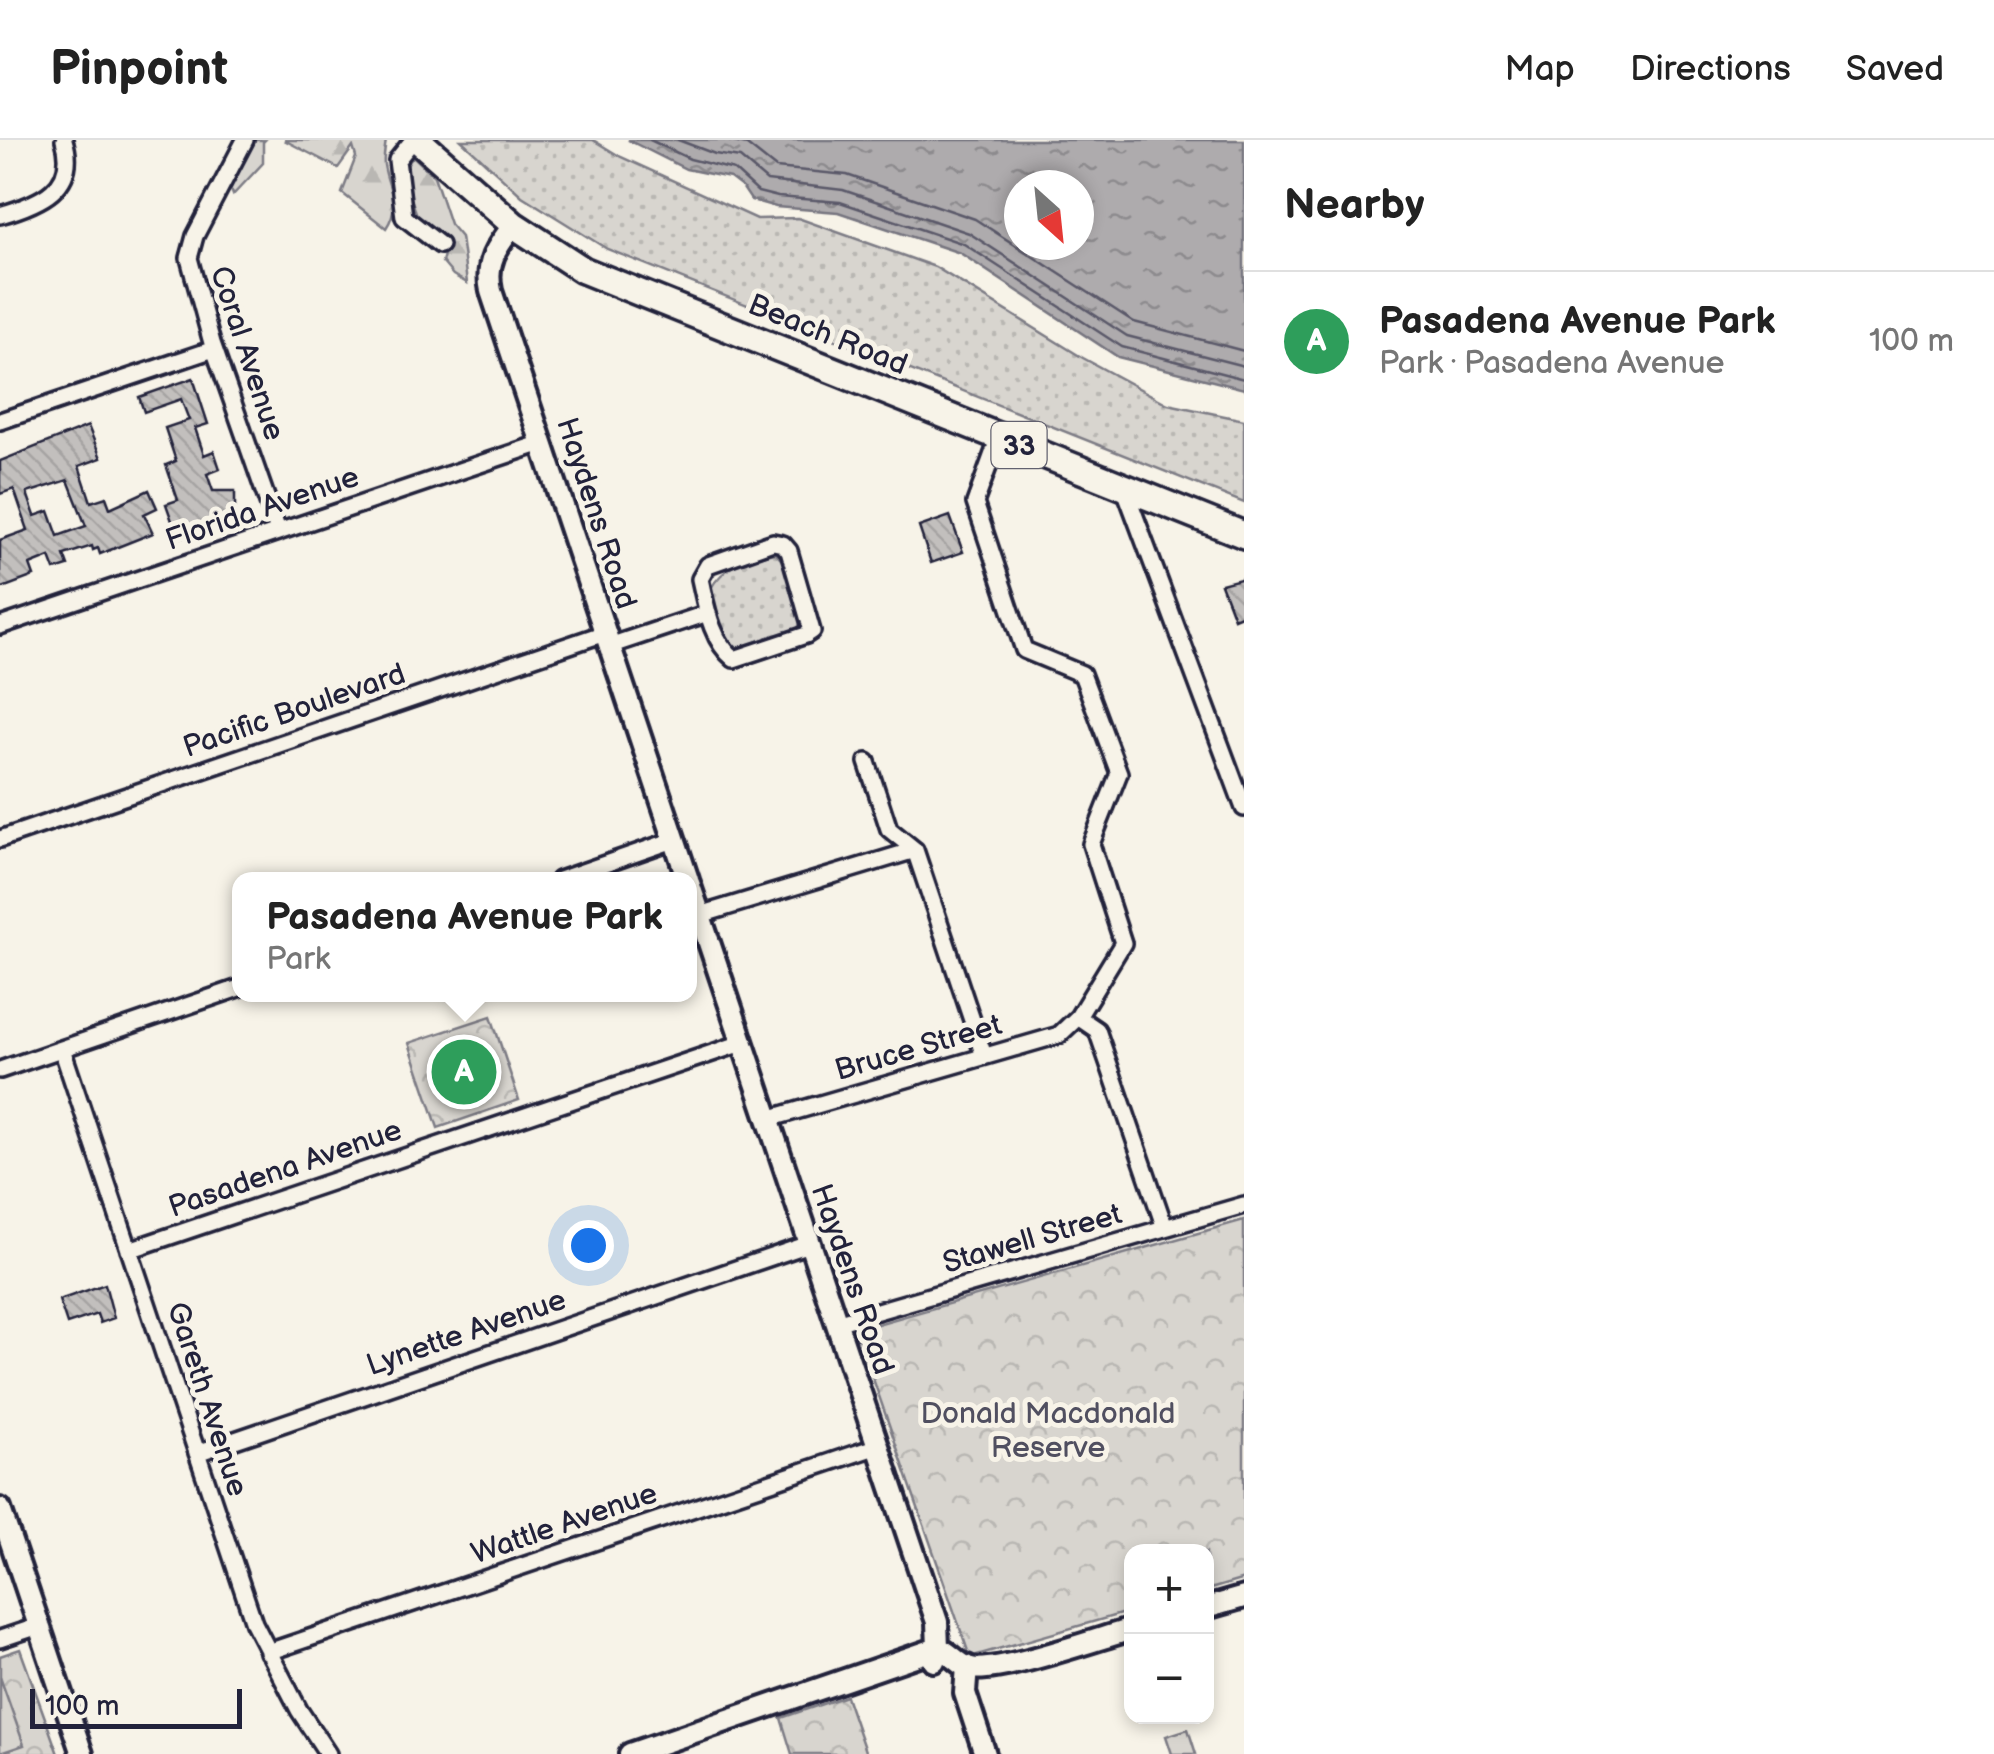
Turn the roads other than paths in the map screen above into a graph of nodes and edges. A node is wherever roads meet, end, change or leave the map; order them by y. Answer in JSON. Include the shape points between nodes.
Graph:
{"nodes":[{"id":1,"x":64,"y":140,"type":"edge"},
{"id":2,"x":245,"y":140,"type":"edge"},
{"id":3,"x":416,"y":140,"type":"edge"},
{"id":4,"x":0,"y":215,"type":"edge"},
{"id":5,"x":514,"y":225,"type":"junction"},
{"id":6,"x":440,"y":246,"type":"dead end"},
{"id":7,"x":214,"y":349,"type":"junction"},
{"id":8,"x":0,"y":421,"type":"edge"},
{"id":9,"x":998,"y":438,"type":"junction"},
{"id":10,"x":542,"y":443,"type":"junction"},
{"id":11,"x":1124,"y":488,"type":"junction"},
{"id":12,"x":278,"y":531,"type":"junction"},
{"id":13,"x":1244,"y":535,"type":"edge"},
{"id":14,"x":708,"y":613,"type":"junction"},
{"id":15,"x":0,"y":626,"type":"edge"},
{"id":16,"x":607,"y":639,"type":"junction"},
{"id":17,"x":868,"y":762,"type":"dead end"},
{"id":18,"x":1244,"y":808,"type":"edge"},
{"id":19,"x":0,"y":839,"type":"edge"},
{"id":20,"x":674,"y":840,"type":"junction"},
{"id":21,"x":914,"y":850,"type":"junction"},
{"id":22,"x":582,"y":872,"type":"edge"},
{"id":23,"x":685,"y":872,"type":"edge"},
{"id":24,"x":697,"y":906,"type":"edge"},
{"id":25,"x":700,"y":915,"type":"junction"},
{"id":26,"x":232,"y":990,"type":"edge"},
{"id":27,"x":1078,"y":1017,"type":"junction"},
{"id":28,"x":742,"y":1043,"type":"junction"},
{"id":29,"x":62,"y":1048,"type":"junction"},
{"id":30,"x":984,"y":1056,"type":"junction"},
{"id":31,"x":0,"y":1070,"type":"edge"},
{"id":32,"x":768,"y":1119,"type":"junction"},
{"id":33,"x":1244,"y":1205,"type":"edge"},
{"id":34,"x":1165,"y":1228,"type":"junction"},
{"id":35,"x":810,"y":1244,"type":"junction"},
{"id":36,"x":129,"y":1250,"type":"junction"},
{"id":37,"x":836,"y":1323,"type":"junction"},
{"id":38,"x":878,"y":1446,"type":"junction"},
{"id":39,"x":197,"y":1453,"type":"junction"},
{"id":40,"x":0,"y":1509,"type":"edge"},
{"id":41,"x":1244,"y":1597,"type":"edge"},
{"id":42,"x":1214,"y":1606,"type":"edge"},
{"id":43,"x":39,"y":1626,"type":"junction"},
{"id":44,"x":1124,"y":1631,"type":"edge"},
{"id":45,"x":0,"y":1639,"type":"edge"},
{"id":46,"x":268,"y":1652,"type":"junction"},
{"id":47,"x":936,"y":1654,"type":"junction"},
{"id":48,"x":966,"y":1672,"type":"junction"},
{"id":49,"x":82,"y":1754,"type":"edge"},
{"id":50,"x":328,"y":1754,"type":"edge"},
{"id":51,"x":630,"y":1754,"type":"edge"},
{"id":52,"x":984,"y":1754,"type":"edge"}],
"edges":[{"from":1,"to":4,"type":"street","via":[[70,158],[62,183],[31,206]]},
{"from":2,"to":7,"type":"street","name":"Coral Avenue","via":[[189,258]]},
{"from":3,"to":5,"type":"main road","name":"Beach Road","number":"33"},
{"from":3,"to":6,"type":"street","name":"Beach Road","via":[[396,160],[404,217]]},
{"from":5,"to":9,"type":"main road","name":"Beach Road","number":"33","via":[[593,274]]},
{"from":5,"to":10,"type":"street","name":"Haydens Road","via":[[491,257],[489,279]]},
{"from":7,"to":8,"type":"street"},
{"from":7,"to":12,"type":"street","name":"Coral Avenue"},
{"from":9,"to":11,"type":"main road","name":"Beach Road","number":"33"},
{"from":9,"to":27,"type":"street","via":[[975,503],[1024,650],[1082,674],[1118,773],[1090,844],[1123,942]]},
{"from":10,"to":12,"type":"street","name":"Florida Avenue"},
{"from":10,"to":16,"type":"street","name":"Haydens Road"},
{"from":11,"to":13,"type":"main road","name":"Beach Road","number":"33"},
{"from":11,"to":18,"type":"street"},
{"from":12,"to":15,"type":"street","name":"Florida Avenue"},
{"from":14,"to":14,"type":"street","via":[[700,579],[708,565],[773,542],[783,544],[794,566],[812,630],[734,658]]},
{"from":14,"to":16,"type":"street","name":"Pacific Boulevard"},
{"from":16,"to":19,"type":"street","name":"Pacific Boulevard"},
{"from":16,"to":20,"type":"street","name":"Haydens Road"},
{"from":17,"to":21,"type":"street","via":[[889,828]]},
{"from":20,"to":22,"type":"street"},
{"from":20,"to":23,"type":"street","name":"Haydens Road"},
{"from":21,"to":25,"type":"street"},
{"from":21,"to":30,"type":"street"},
{"from":24,"to":25,"type":"street","name":"Haydens Road"},
{"from":25,"to":28,"type":"street","name":"Haydens Road"},
{"from":26,"to":29,"type":"street"},
{"from":27,"to":30,"type":"street","name":"Bruce Street","via":[[1058,1035]]},
{"from":27,"to":34,"type":"street","via":[[1097,1030]]},
{"from":28,"to":32,"type":"street","name":"Haydens Road"},
{"from":28,"to":36,"type":"street","name":"Pasadena Avenue"},
{"from":29,"to":31,"type":"street"},
{"from":29,"to":36,"type":"street","name":"Gareth Avenue"},
{"from":30,"to":32,"type":"street","name":"Bruce Street"},
{"from":32,"to":35,"type":"street","name":"Haydens Road"},
{"from":33,"to":34,"type":"street","name":"Stawell Street"},
{"from":34,"to":37,"type":"street","name":"Stawell Street"},
{"from":35,"to":37,"type":"street","name":"Haydens Road"},
{"from":35,"to":39,"type":"street","name":"Lynette Avenue"},
{"from":36,"to":39,"type":"street","name":"Gareth Avenue"},
{"from":37,"to":38,"type":"street","name":"Haydens Road"},
{"from":38,"to":46,"type":"street","name":"Wattle Avenue"},
{"from":38,"to":47,"type":"street","name":"Haydens Road","via":[[937,1622]]},
{"from":39,"to":46,"type":"street","name":"Gareth Avenue"},
{"from":40,"to":43,"type":"street"},
{"from":41,"to":42,"type":"street"},
{"from":43,"to":45,"type":"street"},
{"from":43,"to":49,"type":"street"},
{"from":44,"to":48,"type":"street","via":[[986,1676]]},
{"from":46,"to":50,"type":"street","name":"Gareth Avenue"},
{"from":47,"to":48,"type":"street"},
{"from":47,"to":51,"type":"street"},
{"from":48,"to":52,"type":"street","via":[[965,1693]]}]}
